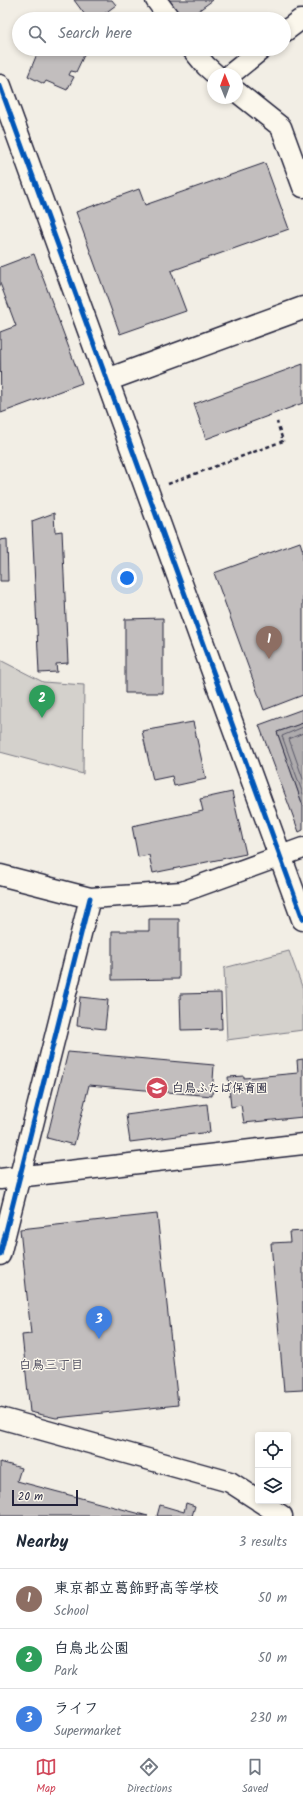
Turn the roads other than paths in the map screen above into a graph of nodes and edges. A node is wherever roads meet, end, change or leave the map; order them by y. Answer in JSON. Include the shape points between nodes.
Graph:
{"nodes":[{"id":1,"x":156,"y":0,"type":"edge"},
{"id":2,"x":165,"y":12,"type":"edge"},
{"id":3,"x":303,"y":20,"type":"edge"},
{"id":4,"x":291,"y":27,"type":"edge"},
{"id":5,"x":198,"y":56,"type":"edge"},
{"id":6,"x":253,"y":56,"type":"edge"},
{"id":7,"x":208,"y":68,"type":"edge"},
{"id":8,"x":238,"y":68,"type":"edge"},
{"id":9,"x":0,"y":86,"type":"edge"},
{"id":10,"x":243,"y":97,"type":"edge"},
{"id":11,"x":303,"y":187,"type":"edge"},
{"id":12,"x":303,"y":308,"type":"edge"},
{"id":13,"x":107,"y":380,"type":"junction"},
{"id":14,"x":303,"y":848,"type":"edge"},
{"id":15,"x":280,"y":856,"type":"junction"},
{"id":16,"x":0,"y":875,"type":"edge"},
{"id":17,"x":90,"y":898,"type":"junction"},
{"id":18,"x":303,"y":919,"type":"edge"},
{"id":19,"x":303,"y":1144,"type":"edge"},
{"id":20,"x":9,"y":1178,"type":"edge"},
{"id":21,"x":0,"y":1255,"type":"edge"},
{"id":22,"x":0,"y":1418,"type":"edge"},
{"id":23,"x":255,"y":1499,"type":"edge"},
{"id":24,"x":263,"y":1504,"type":"edge"},
{"id":25,"x":282,"y":1516,"type":"edge"}],
"edges":[{"from":1,"to":2,"type":"street"},
{"from":3,"to":4,"type":"street"},
{"from":5,"to":7,"type":"street"},
{"from":6,"to":8,"type":"street"},
{"from":9,"to":13,"type":"street"},
{"from":10,"to":11,"type":"street","via":[[281,127]]},
{"from":12,"to":13,"type":"street"},
{"from":13,"to":15,"type":"street"},
{"from":14,"to":15,"type":"street"},
{"from":15,"to":17,"type":"street","via":[[182,892]]},
{"from":15,"to":18,"type":"street"},
{"from":16,"to":17,"type":"street"},
{"from":17,"to":20,"type":"street"},
{"from":19,"to":20,"type":"street"},
{"from":20,"to":21,"type":"street"},
{"from":22,"to":23,"type":"street","via":[[230,1482]]},
{"from":24,"to":25,"type":"street"}]}
